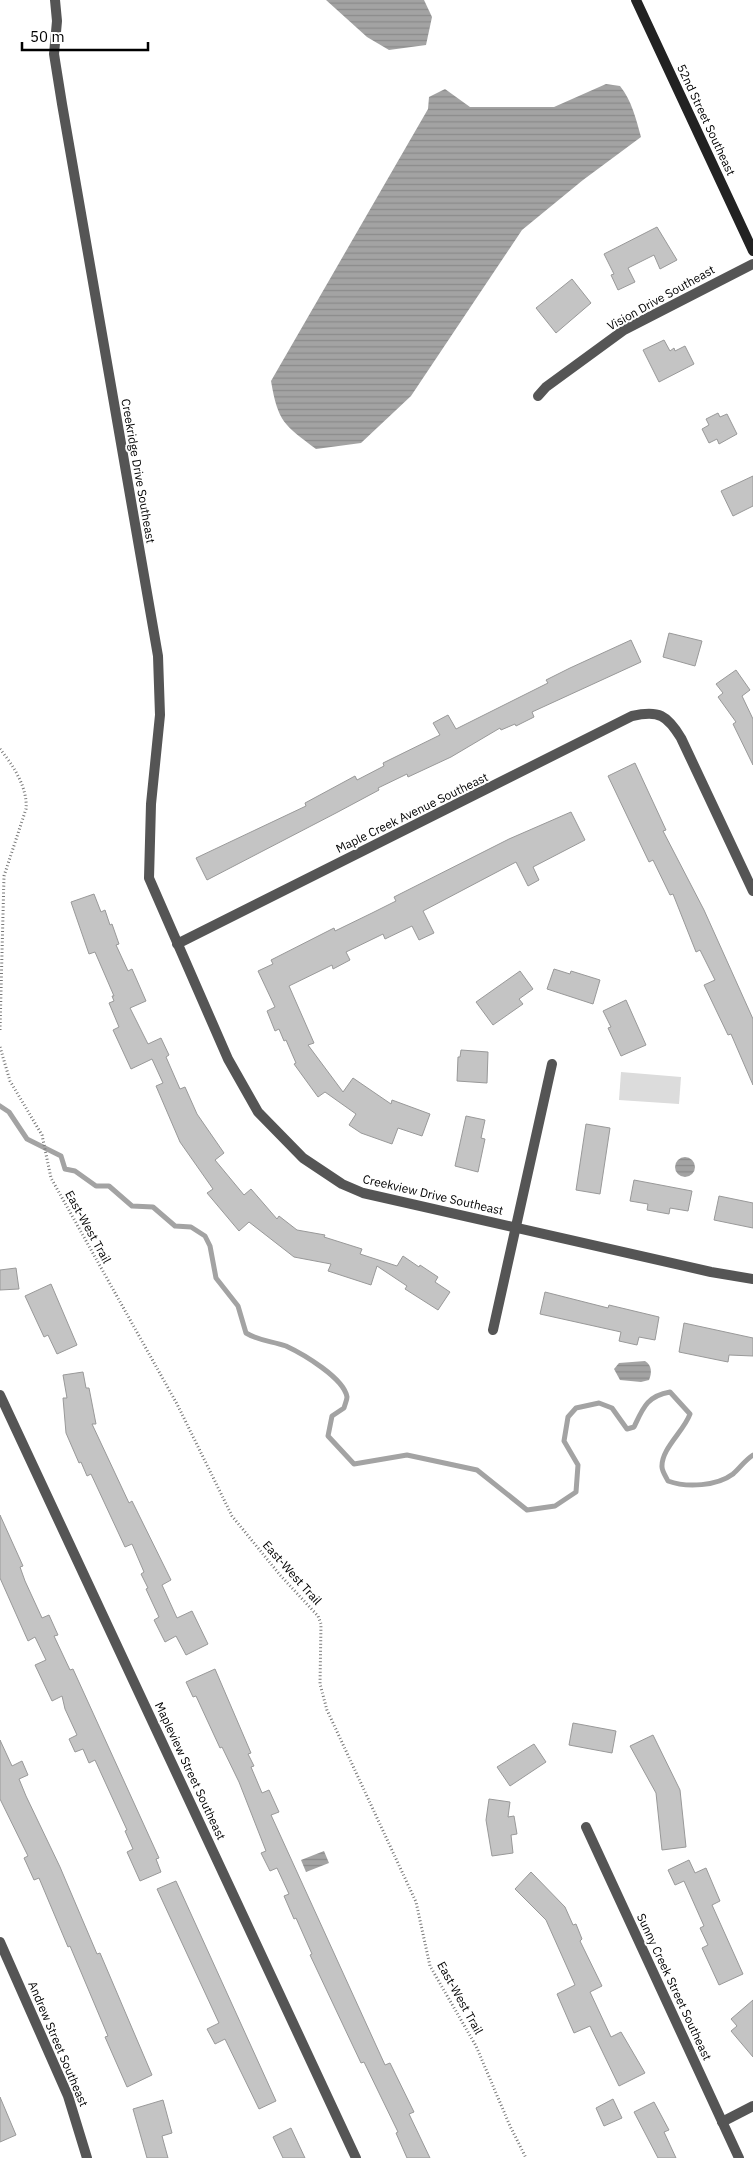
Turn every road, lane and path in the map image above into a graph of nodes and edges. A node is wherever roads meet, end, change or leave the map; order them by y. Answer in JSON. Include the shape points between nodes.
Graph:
{"nodes":[{"id":1,"x":55,"y":0,"type":"edge"},
{"id":2,"x":636,"y":0,"type":"edge"},
{"id":3,"x":753,"y":250,"type":"edge"},
{"id":4,"x":753,"y":264,"type":"edge"},
{"id":5,"x":538,"y":396,"type":"dead end"},
{"id":6,"x":0,"y":749,"type":"edge"},
{"id":7,"x":753,"y":891,"type":"edge"},
{"id":8,"x":177,"y":944,"type":"junction"},
{"id":9,"x":0,"y":1030,"type":"edge"},
{"id":10,"x":0,"y":1047,"type":"edge"},
{"id":11,"x":552,"y":1064,"type":"dead end"},
{"id":12,"x":514,"y":1228,"type":"junction"},
{"id":13,"x":753,"y":1278,"type":"edge"},
{"id":14,"x":493,"y":1330,"type":"dead end"},
{"id":15,"x":0,"y":1394,"type":"edge"},
{"id":16,"x":586,"y":1827,"type":"dead end"},
{"id":17,"x":0,"y":1942,"type":"edge"},
{"id":18,"x":753,"y":2106,"type":"edge"},
{"id":19,"x":722,"y":2122,"type":"junction"},
{"id":20,"x":87,"y":2158,"type":"edge"},
{"id":21,"x":356,"y":2158,"type":"edge"},
{"id":22,"x":526,"y":2158,"type":"edge"},
{"id":23,"x":740,"y":2158,"type":"edge"}],
"edges":[{"from":1,"to":8,"type":"street","name":"Creekridge Drive Southeast","via":[[54,54],[158,656],[160,715],[151,804],[149,878]]},
{"from":2,"to":3,"type":"main road","name":"52nd Street Southeast"},
{"from":4,"to":5,"type":"street","name":"Vision Drive Southeast","via":[[624,330]]},
{"from":6,"to":9,"type":"path","via":[[18,777],[27,800],[4,876]]},
{"from":7,"to":8,"type":"street","name":"Maple Creek Avenue Southeast","via":[[681,738],[665,717],[647,713],[632,716]]},
{"from":8,"to":12,"type":"street","name":"Creekview Drive Southeast","via":[[228,1059],[249,1098],[284,1141],[303,1158],[342,1184],[363,1193]]},
{"from":10,"to":22,"type":"path","name":"East-West Trail","via":[[10,1081],[42,1135],[51,1178],[177,1404],[232,1516],[318,1616],[321,1624],[320,1684],[327,1710],[416,1902],[430,1966],[476,2046]]},
{"from":11,"to":12,"type":"street"},
{"from":12,"to":13,"type":"street","name":"Creekview Drive Southeast","via":[[711,1272]]},
{"from":12,"to":14,"type":"street"},
{"from":15,"to":21,"type":"street","name":"Mapleview Street Southeast"},
{"from":16,"to":19,"type":"street","name":"Sunny Creek Street Southeast"},
{"from":17,"to":20,"type":"street","name":"Andrew Street Southeast","via":[[68,2096]]},
{"from":18,"to":19,"type":"street"},
{"from":19,"to":23,"type":"street","name":"Sunny Creek Street Southeast"}]}
